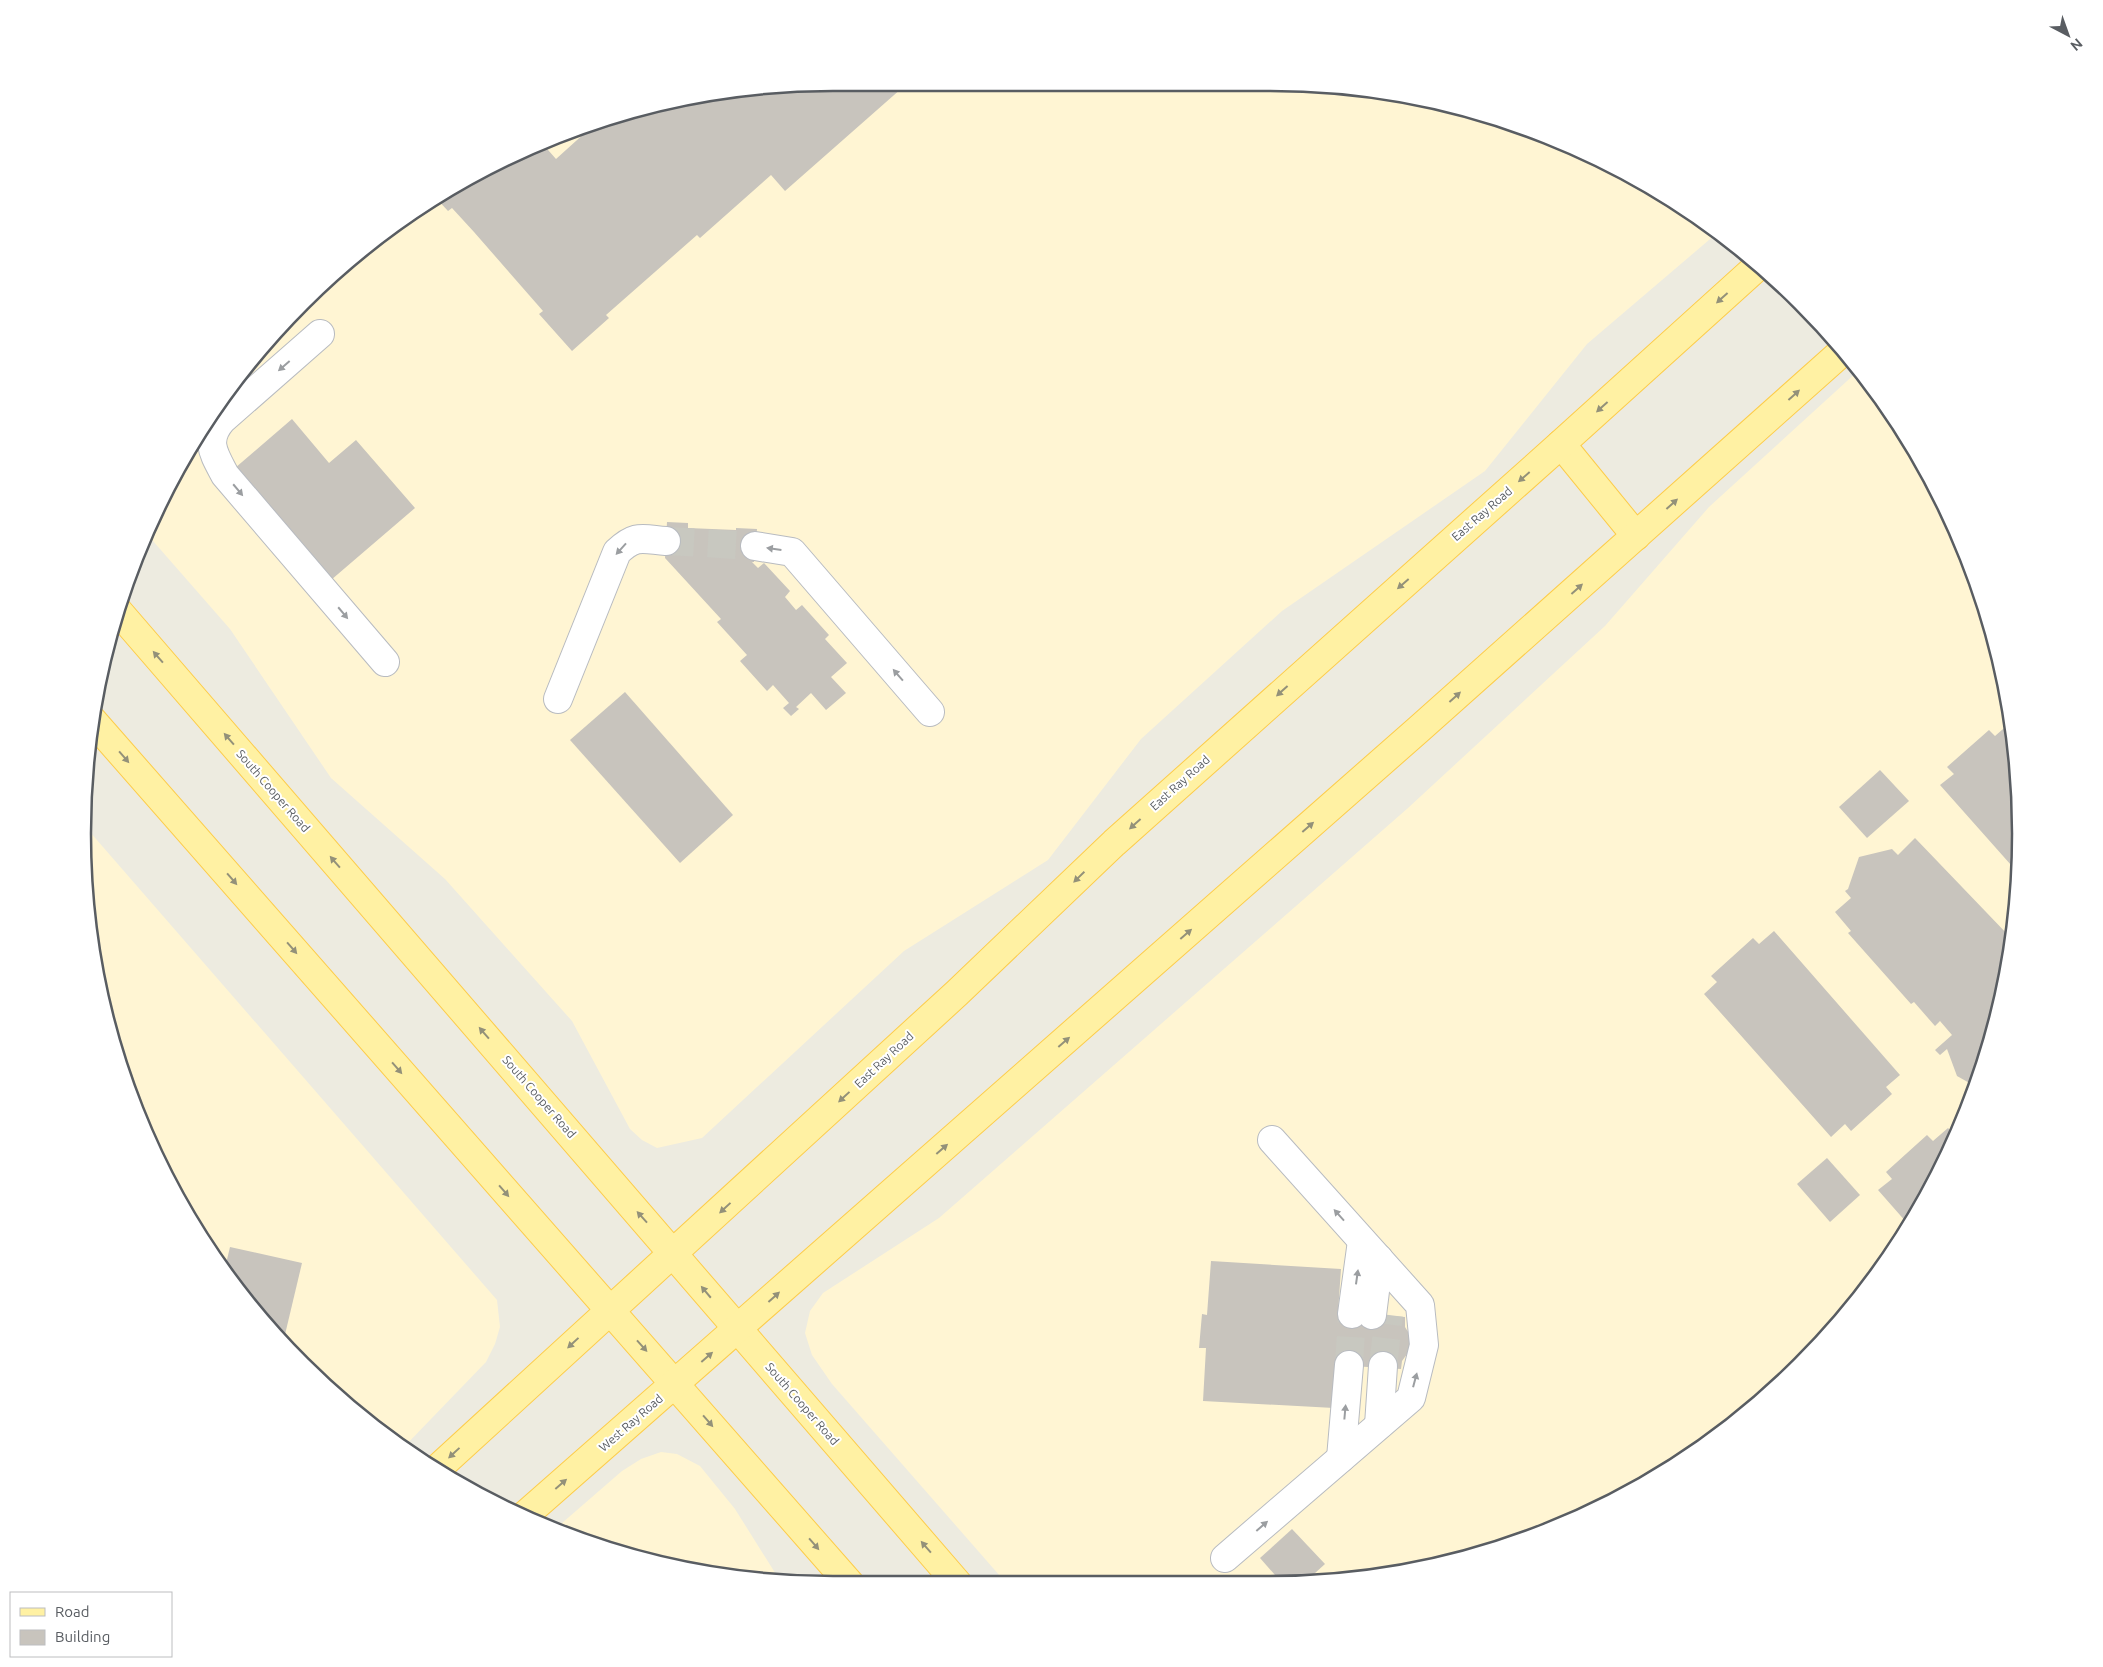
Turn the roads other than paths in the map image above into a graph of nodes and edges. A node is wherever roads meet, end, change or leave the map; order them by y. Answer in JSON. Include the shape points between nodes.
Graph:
{"nodes":[{"id":1,"x":1753,"y":270,"type":"edge"},
{"id":2,"x":320,"y":334,"type":"dead end"},
{"id":3,"x":1837,"y":356,"type":"edge"},
{"id":4,"x":1561,"y":444,"type":"junction"},
{"id":5,"x":1636,"y":536,"type":"junction"},
{"id":6,"x":666,"y":541,"type":"tunnel mouth"},
{"id":7,"x":756,"y":546,"type":"tunnel mouth"},
{"id":8,"x":124,"y":618,"type":"edge"},
{"id":9,"x":385,"y":662,"type":"dead end"},
{"id":10,"x":558,"y":699,"type":"dead end"},
{"id":11,"x":930,"y":712,"type":"dead end"},
{"id":12,"x":99,"y":728,"type":"edge"},
{"id":13,"x":1272,"y":1140,"type":"dead end"},
{"id":14,"x":674,"y":1253,"type":"junction"},
{"id":15,"x":1378,"y":1258,"type":"junction"},
{"id":16,"x":609,"y":1310,"type":"junction"},
{"id":17,"x":738,"y":1329,"type":"junction"},
{"id":18,"x":676,"y":1384,"type":"junction"},
{"id":19,"x":1360,"y":1442,"type":"junction"},
{"id":20,"x":442,"y":1464,"type":"edge"},
{"id":21,"x":530,"y":1511,"type":"edge"},
{"id":22,"x":1225,"y":1558,"type":"dead end"},
{"id":23,"x":843,"y":1576,"type":"edge"},
{"id":24,"x":951,"y":1576,"type":"edge"}],
"edges":[{"from":1,"to":4,"type":"main road","name":"East Ray Road","one_way":true},
{"from":2,"to":9,"type":"lane","one_way":true,"via":[[222,420],[214,430],[212,443],[225,475]]},
{"from":5,"to":3,"type":"main road","one_way":true},
{"from":4,"to":5,"type":"main road"},
{"from":4,"to":14,"type":"main road","name":"East Ray Road","one_way":true,"via":[[1121,836],[957,993]]},
{"from":17,"to":5,"type":"main road","one_way":true},
{"from":6,"to":10,"type":"lane","one_way":true,"via":[[639,538],[629,541],[617,552]]},
{"from":11,"to":7,"type":"lane","one_way":true,"via":[[792,552]]},
{"from":14,"to":8,"type":"main road","name":"South Cooper Road","one_way":true},
{"from":12,"to":16,"type":"main road","one_way":true},
{"from":15,"to":13,"type":"lane","one_way":true},
{"from":14,"to":16,"type":"main road","name":"East Ray Road"},
{"from":17,"to":14,"type":"main road","name":"South Cooper Road","one_way":true},
{"from":15,"to":15,"type":"lane","one_way":true,"via":[[1371,1315]]},
{"from":19,"to":15,"type":"lane","one_way":true,"via":[[1410,1398],[1424,1345],[1420,1305]]},
{"from":16,"to":18,"type":"main road","one_way":true},
{"from":16,"to":20,"type":"main road","one_way":true},
{"from":18,"to":17,"type":"main road","name":"West Ray Road","one_way":true},
{"from":24,"to":17,"type":"main road","name":"South Cooper Road","one_way":true},
{"from":21,"to":18,"type":"main road","name":"West Ray Road","one_way":true},
{"from":18,"to":23,"type":"main road","one_way":true},
{"from":19,"to":19,"type":"lane","one_way":true,"via":[[1366,1366]]},
{"from":22,"to":19,"type":"lane","one_way":true}]}
